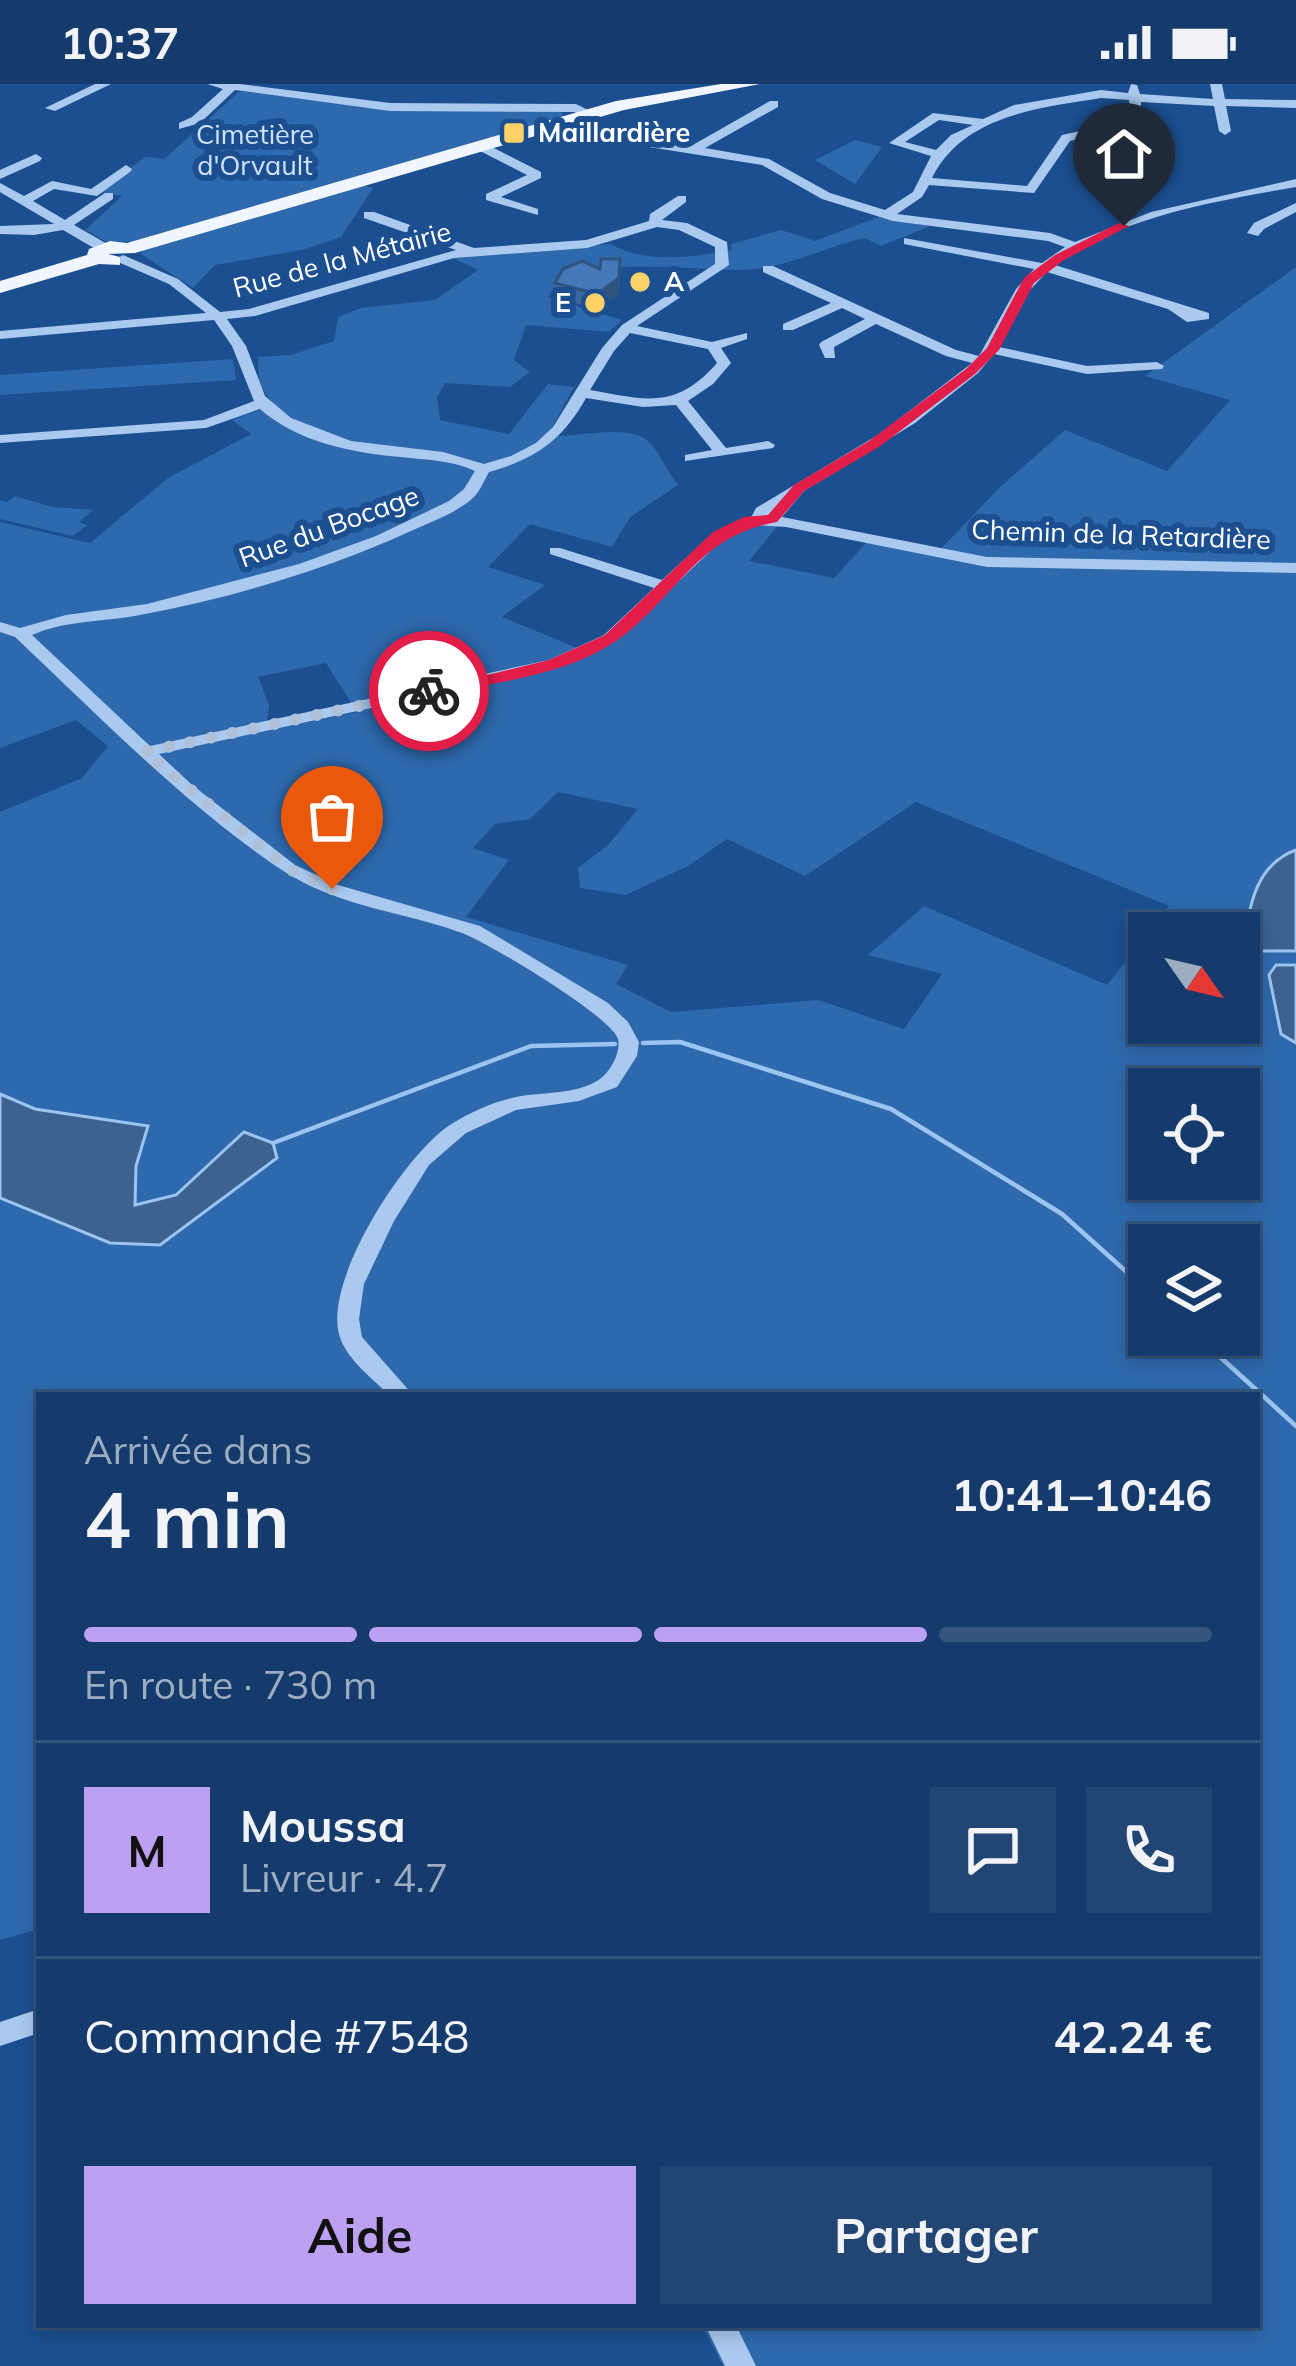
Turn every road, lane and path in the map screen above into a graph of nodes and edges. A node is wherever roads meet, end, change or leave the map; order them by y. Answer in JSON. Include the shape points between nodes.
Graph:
{"nodes":[{"id":1,"x":105,"y":84,"type":"edge"},
{"id":2,"x":213,"y":84,"type":"edge"},
{"id":3,"x":476,"y":84,"type":"edge"},
{"id":4,"x":752,"y":84,"type":"edge"},
{"id":5,"x":1216,"y":84,"type":"edge"},
{"id":6,"x":232,"y":87,"type":"junction"},
{"id":7,"x":1134,"y":90,"type":"edge"},
{"id":8,"x":774,"y":104,"type":"dead end"},
{"id":9,"x":1220,"y":104,"type":"junction"},
{"id":10,"x":1296,"y":104,"type":"edge"},
{"id":11,"x":51,"y":108,"type":"dead end"},
{"id":12,"x":486,"y":108,"type":"junction"},
{"id":13,"x":577,"y":117,"type":"junction"},
{"id":14,"x":980,"y":122,"type":"junction"},
{"id":15,"x":183,"y":125,"type":"dead end"},
{"id":16,"x":1225,"y":131,"type":"dead end"},
{"id":17,"x":480,"y":146,"type":"junction"},
{"id":18,"x":693,"y":150,"type":"junction"},
{"id":19,"x":938,"y":154,"type":"junction"},
{"id":20,"x":36,"y":158,"type":"dead end"},
{"id":21,"x":126,"y":169,"type":"dead end"},
{"id":22,"x":0,"y":175,"type":"edge"},
{"id":23,"x":928,"y":182,"type":"junction"},
{"id":24,"x":1295,"y":185,"type":"edge"},
{"id":25,"x":0,"y":187,"type":"edge"},
{"id":26,"x":109,"y":196,"type":"dead end"},
{"id":27,"x":682,"y":199,"type":"dead end"},
{"id":28,"x":25,"y":201,"type":"junction"},
{"id":29,"x":1296,"y":207,"type":"edge"},
{"id":30,"x":533,"y":212,"type":"dead end"},
{"id":31,"x":369,"y":215,"type":"dead end"},
{"id":32,"x":886,"y":215,"type":"junction"},
{"id":33,"x":656,"y":223,"type":"junction"},
{"id":34,"x":67,"y":226,"type":"junction"},
{"id":35,"x":0,"y":230,"type":"edge"},
{"id":36,"x":1253,"y":233,"type":"dead end"},
{"id":37,"x":909,"y":242,"type":"dead end"},
{"id":38,"x":1078,"y":248,"type":"junction"},
{"id":39,"x":469,"y":250,"type":"junction"},
{"id":40,"x":101,"y":253,"type":"junction"},
{"id":41,"x":126,"y":254,"type":"junction"},
{"id":42,"x":1044,"y":267,"type":"junction"},
{"id":43,"x":768,"y":269,"type":"dead end"},
{"id":44,"x":0,"y":287,"type":"edge"},
{"id":45,"x":843,"y":303,"type":"junction"},
{"id":46,"x":1175,"y":309,"type":"dead end"},
{"id":47,"x":217,"y":318,"type":"junction"},
{"id":48,"x":876,"y":318,"type":"junction"},
{"id":49,"x":788,"y":327,"type":"dead end"},
{"id":50,"x":627,"y":328,"type":"junction"},
{"id":51,"x":0,"y":335,"type":"edge"},
{"id":52,"x":742,"y":336,"type":"dead end"},
{"id":53,"x":713,"y":346,"type":"junction"},
{"id":54,"x":830,"y":355,"type":"dead end"},
{"id":55,"x":988,"y":355,"type":"junction"},
{"id":56,"x":1157,"y":366,"type":"dead end"},
{"id":57,"x":582,"y":393,"type":"junction"},
{"id":58,"x":681,"y":402,"type":"junction"},
{"id":59,"x":262,"y":403,"type":"junction"},
{"id":60,"x":0,"y":439,"type":"edge"},
{"id":61,"x":768,"y":445,"type":"dead end"},
{"id":62,"x":722,"y":452,"type":"junction"},
{"id":63,"x":690,"y":458,"type":"dead end"},
{"id":64,"x":483,"y":469,"type":"junction"},
{"id":65,"x":765,"y":519,"type":"junction"},
{"id":66,"x":555,"y":551,"type":"dead end"},
{"id":67,"x":1296,"y":568,"type":"edge"},
{"id":68,"x":666,"y":586,"type":"junction"},
{"id":69,"x":0,"y":627,"type":"edge"},
{"id":70,"x":21,"y":634,"type":"junction"},
{"id":71,"x":144,"y":752,"type":"junction"},
{"id":72,"x":399,"y":1392,"type":"edge"},
{"id":73,"x":36,"y":2022,"type":"edge"},
{"id":74,"x":0,"y":2033,"type":"edge"},
{"id":75,"x":722,"y":2328,"type":"edge"},
{"id":76,"x":741,"y":2366,"type":"edge"}],
"edges":[{"from":1,"to":11,"type":"street"},
{"from":2,"to":6,"type":"street"},
{"from":3,"to":12,"type":"street"},
{"from":4,"to":13,"type":"main road"},
{"from":5,"to":9,"type":"street"},
{"from":6,"to":12,"type":"street","via":[[390,107]]},
{"from":6,"to":15,"type":"street"},
{"from":7,"to":9,"type":"street"},
{"from":7,"to":14,"type":"street","via":[[1066,97]]},
{"from":7,"to":23,"type":"street","via":[[1137,122],[1066,138],[1030,190]]},
{"from":8,"to":18,"type":"street"},
{"from":9,"to":10,"type":"street"},
{"from":9,"to":16,"type":"street"},
{"from":12,"to":13,"type":"street","via":[[576,108]]},
{"from":13,"to":17,"type":"main road"},
{"from":13,"to":18,"type":"street","via":[[605,136]]},
{"from":14,"to":19,"type":"street"},
{"from":14,"to":19,"type":"street","via":[[933,117],[895,143]]},
{"from":17,"to":30,"type":"street","via":[[537,175],[490,197]]},
{"from":17,"to":41,"type":"main road"},
{"from":18,"to":32,"type":"street","via":[[776,166],[826,196]]},
{"from":19,"to":23,"type":"street"},
{"from":20,"to":22,"type":"street"},
{"from":21,"to":28,"type":"street","via":[[93,193],[52,185]]},
{"from":23,"to":32,"type":"street"},
{"from":24,"to":38,"type":"street","via":[[1194,204]]},
{"from":25,"to":28,"type":"street"},
{"from":26,"to":34,"type":"street"},
{"from":27,"to":33,"type":"street"},
{"from":28,"to":34,"type":"street"},
{"from":29,"to":36,"type":"street"},
{"from":31,"to":39,"type":"street"},
{"from":32,"to":38,"type":"street","via":[[1050,237]]},
{"from":33,"to":39,"type":"street","name":"Rue de la Métairie","via":[[587,244]]},
{"from":33,"to":50,"type":"street","via":[[699,231],[722,245],[722,265]]},
{"from":34,"to":35,"type":"street","via":[[36,234]]},
{"from":34,"to":40,"type":"street"},
{"from":37,"to":42,"type":"street"},
{"from":38,"to":42,"type":"street"},
{"from":39,"to":47,"type":"street","name":"Rue de la Métairie"},
{"from":40,"to":41,"type":"main road"},
{"from":40,"to":44,"type":"main road"},
{"from":41,"to":47,"type":"street"},
{"from":42,"to":46,"type":"street"},
{"from":42,"to":55,"type":"street"},
{"from":43,"to":45,"type":"street"},
{"from":45,"to":48,"type":"street"},
{"from":45,"to":49,"type":"street"},
{"from":47,"to":51,"type":"street","name":"Rue de la Métairie"},
{"from":47,"to":59,"type":"street","via":[[239,346]]},
{"from":48,"to":54,"type":"street","via":[[826,345]]},
{"from":48,"to":55,"type":"street","via":[[951,353]]},
{"from":50,"to":53,"type":"street"},
{"from":50,"to":57,"type":"street"},
{"from":52,"to":53,"type":"street"},
{"from":53,"to":58,"type":"street","via":[[724,363],[704,390]]},
{"from":55,"to":56,"type":"street","via":[[1088,370]]},
{"from":55,"to":65,"type":"street"},
{"from":57,"to":58,"type":"street"},
{"from":57,"to":64,"type":"street","via":[[548,444]]},
{"from":58,"to":62,"type":"street"},
{"from":59,"to":60,"type":"street","via":[[206,424]]},
{"from":59,"to":64,"type":"street","name":"Rue du Bocage","via":[[336,442]]},
{"from":61,"to":62,"type":"street"},
{"from":62,"to":63,"type":"street"},
{"from":64,"to":70,"type":"street","name":"Rue du Bocage","via":[[454,504],[326,558],[160,606]]},
{"from":65,"to":67,"type":"street","name":"Chemin de la Retardière","via":[[1003,564]]},
{"from":65,"to":68,"type":"street","via":[[718,536]]},
{"from":66,"to":68,"type":"street"},
{"from":68,"to":71,"type":"street","via":[[610,638],[554,664]]},
{"from":69,"to":70,"type":"street"},
{"from":70,"to":71,"type":"street"},
{"from":71,"to":72,"type":"street","via":[[289,869],[472,930],[601,1006],[629,1042],[610,1082],[487,1113],[440,1143],[409,1180],[347,1305],[351,1339]]},
{"from":73,"to":74,"type":"street"},
{"from":75,"to":76,"type":"street"}]}
